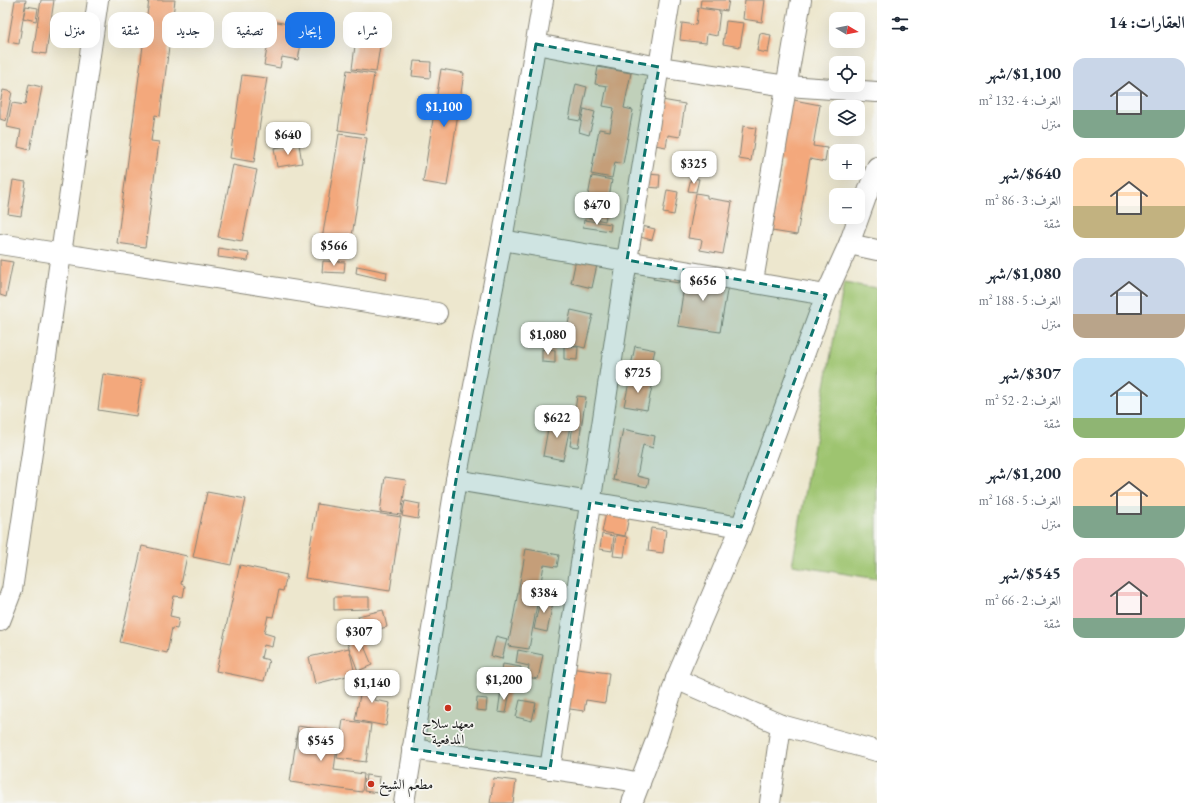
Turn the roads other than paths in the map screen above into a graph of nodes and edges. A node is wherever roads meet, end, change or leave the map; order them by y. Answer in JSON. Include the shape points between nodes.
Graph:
{"nodes":[{"id":1,"x":98,"y":0,"type":"edge"},
{"id":2,"x":543,"y":0,"type":"edge"},
{"id":3,"x":670,"y":0,"type":"edge"},
{"id":4,"x":800,"y":0,"type":"edge"},
{"id":5,"x":536,"y":44,"type":"junction"},
{"id":6,"x":659,"y":66,"type":"junction"},
{"id":7,"x":787,"y":86,"type":"junction"},
{"id":8,"x":877,"y":92,"type":"edge"},
{"id":9,"x":877,"y":166,"type":"edge"},
{"id":10,"x":502,"y":240,"type":"junction"},
{"id":11,"x":0,"y":244,"type":"edge"},
{"id":12,"x":849,"y":244,"type":"junction"},
{"id":13,"x":877,"y":250,"type":"edge"},
{"id":14,"x":62,"y":253,"type":"junction"},
{"id":15,"x":627,"y":260,"type":"junction"},
{"id":16,"x":752,"y":281,"type":"junction"},
{"id":17,"x":826,"y":295,"type":"junction"},
{"id":18,"x":437,"y":313,"type":"dead end"},
{"id":19,"x":456,"y":480,"type":"junction"},
{"id":20,"x":590,"y":502,"type":"junction"},
{"id":21,"x":741,"y":527,"type":"junction"},
{"id":22,"x":0,"y":621,"type":"edge"},
{"id":23,"x":676,"y":679,"type":"junction"},
{"id":24,"x":781,"y":725,"type":"junction"},
{"id":25,"x":412,"y":749,"type":"junction"},
{"id":26,"x":877,"y":751,"type":"edge"},
{"id":27,"x":550,"y":769,"type":"junction"},
{"id":28,"x":640,"y":783,"type":"junction"},
{"id":29,"x":404,"y":803,"type":"edge"},
{"id":30,"x":632,"y":803,"type":"edge"},
{"id":31,"x":770,"y":803,"type":"edge"}],
"edges":[{"from":1,"to":14,"type":"street"},
{"from":2,"to":5,"type":"street"},
{"from":3,"to":6,"type":"street"},
{"from":4,"to":7,"type":"street"},
{"from":5,"to":6,"type":"street"},
{"from":5,"to":10,"type":"street"},
{"from":6,"to":7,"type":"street"},
{"from":6,"to":15,"type":"street"},
{"from":7,"to":8,"type":"street"},
{"from":7,"to":16,"type":"street"},
{"from":9,"to":12,"type":"street"},
{"from":10,"to":15,"type":"street"},
{"from":10,"to":19,"type":"street"},
{"from":11,"to":14,"type":"street"},
{"from":12,"to":13,"type":"street"},
{"from":12,"to":17,"type":"street"},
{"from":14,"to":18,"type":"street"},
{"from":14,"to":22,"type":"street","via":[[12,590]]},
{"from":15,"to":16,"type":"street"},
{"from":15,"to":20,"type":"street"},
{"from":16,"to":17,"type":"street"},
{"from":17,"to":21,"type":"street"},
{"from":19,"to":20,"type":"street"},
{"from":19,"to":25,"type":"street"},
{"from":20,"to":21,"type":"street"},
{"from":20,"to":27,"type":"street"},
{"from":21,"to":23,"type":"street"},
{"from":23,"to":24,"type":"street"},
{"from":23,"to":28,"type":"street"},
{"from":24,"to":26,"type":"street"},
{"from":24,"to":31,"type":"street"},
{"from":25,"to":27,"type":"street"},
{"from":25,"to":29,"type":"street"},
{"from":27,"to":28,"type":"street"},
{"from":28,"to":30,"type":"street"}]}
